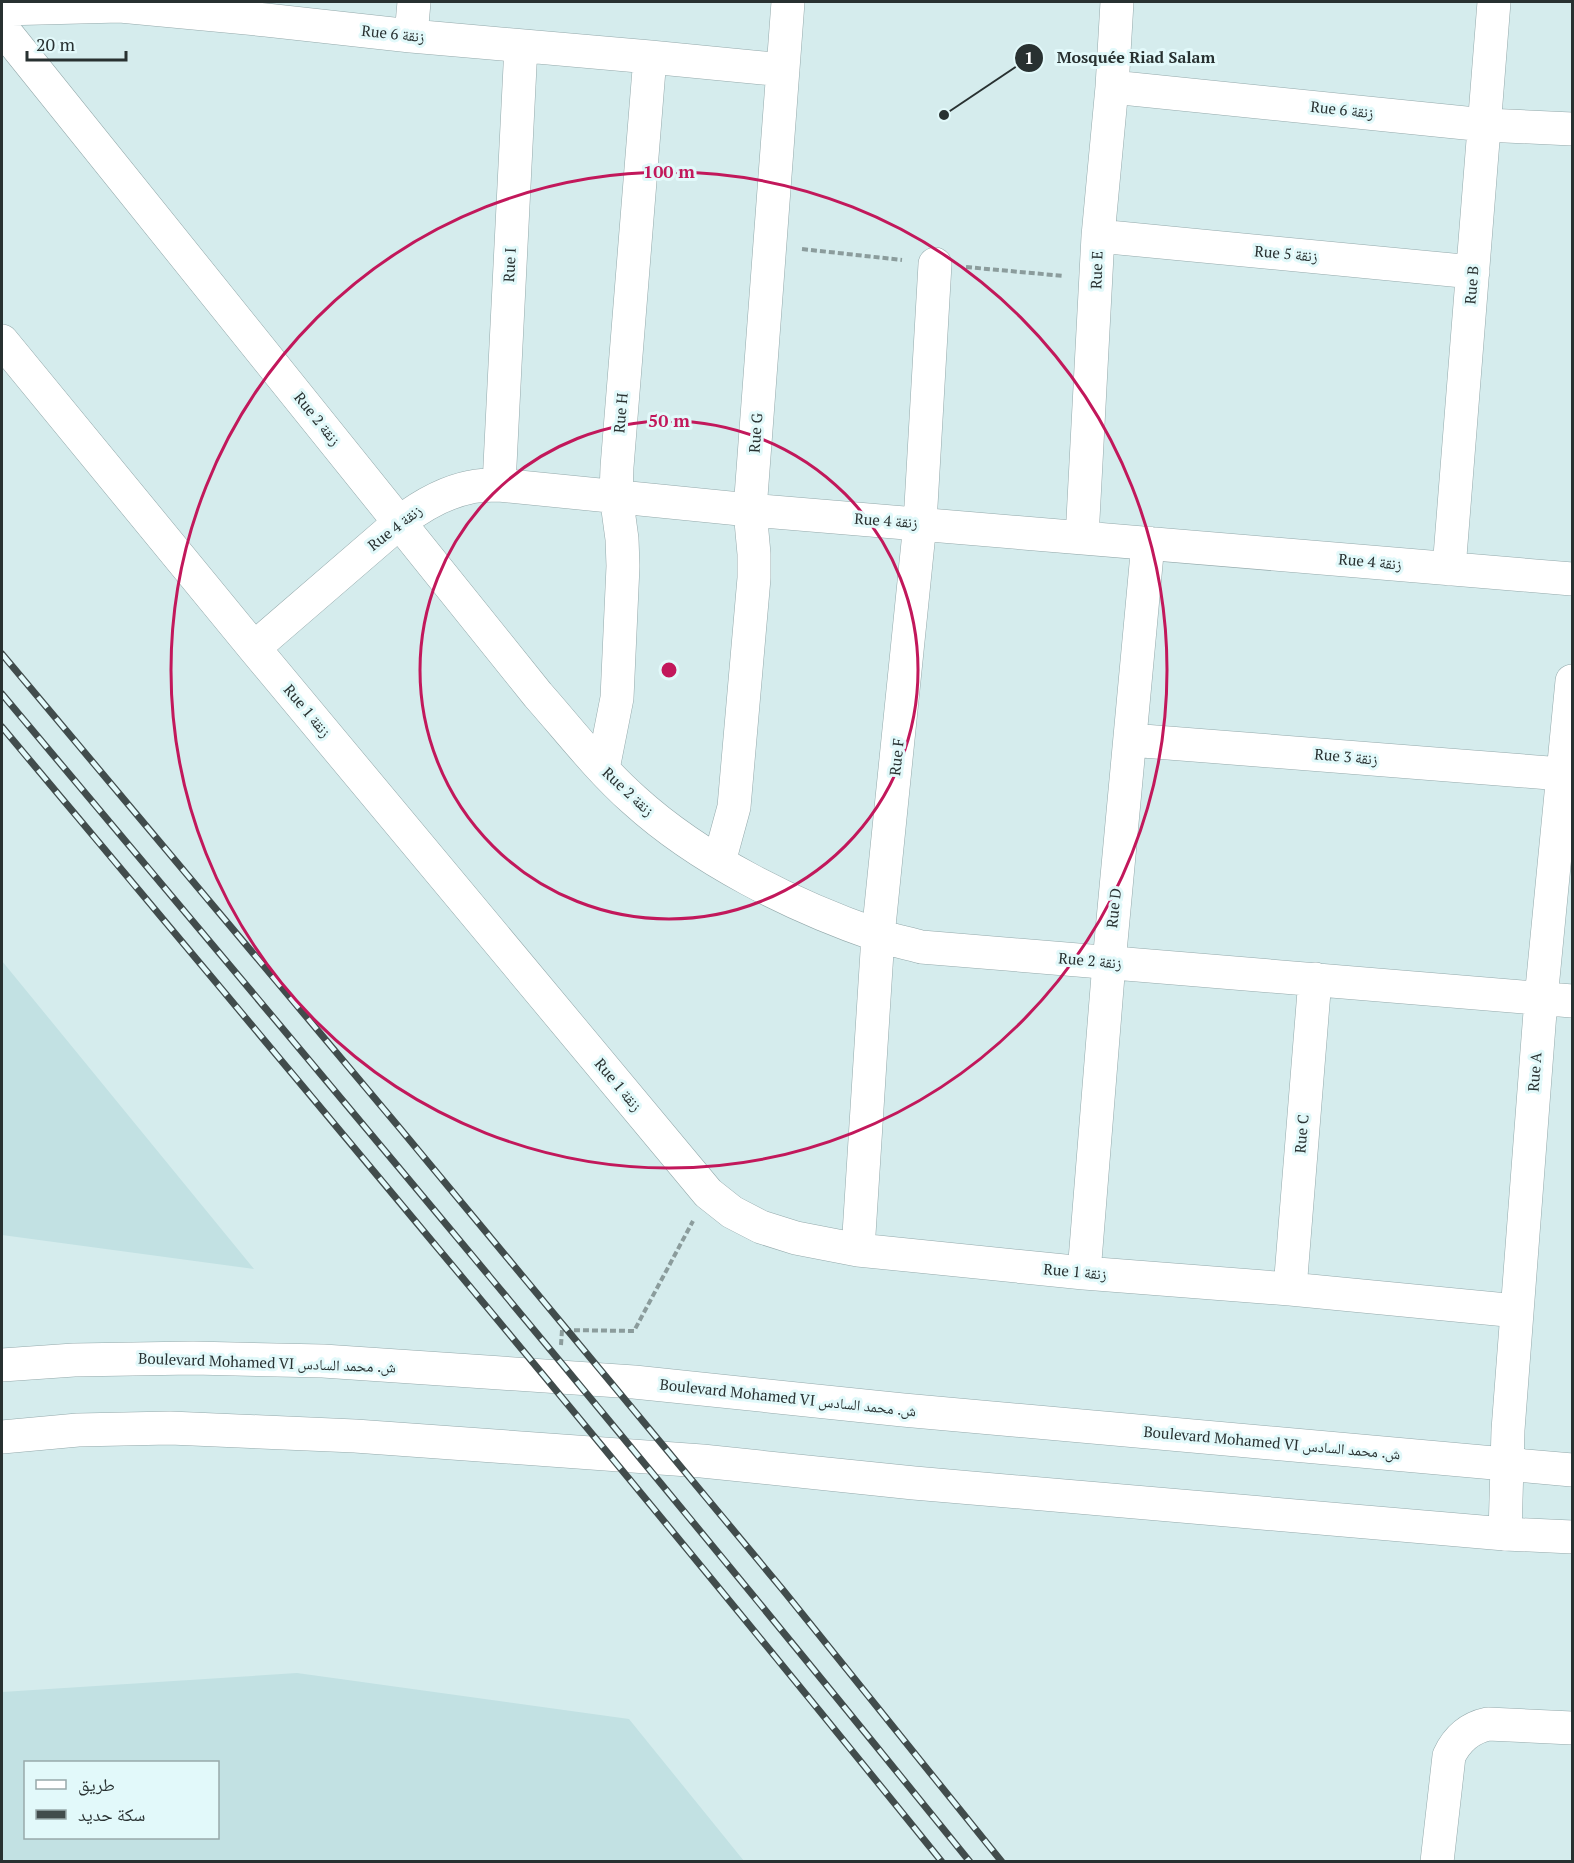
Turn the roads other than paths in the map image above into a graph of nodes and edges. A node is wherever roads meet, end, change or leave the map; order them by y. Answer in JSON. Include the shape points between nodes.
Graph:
{"nodes":[{"id":1,"x":414,"y":2,"type":"edge"},
{"id":2,"x":788,"y":2,"type":"edge"},
{"id":3,"x":1117,"y":2,"type":"edge"},
{"id":4,"x":1494,"y":2,"type":"edge"},
{"id":5,"x":121,"y":4,"type":"edge"},
{"id":6,"x":2,"y":9,"type":"edge"},
{"id":7,"x":267,"y":11,"type":"edge"},
{"id":8,"x":2,"y":28,"type":"edge"},
{"id":9,"x":411,"y":36,"type":"junction"},
{"id":10,"x":521,"y":46,"type":"junction"},
{"id":11,"x":650,"y":57,"type":"junction"},
{"id":12,"x":783,"y":70,"type":"junction"},
{"id":13,"x":1112,"y":87,"type":"junction"},
{"id":14,"x":1485,"y":125,"type":"junction"},
{"id":15,"x":1572,"y":129,"type":"edge"},
{"id":16,"x":1098,"y":236,"type":"junction"},
{"id":17,"x":935,"y":264,"type":"dead end"},
{"id":18,"x":1473,"y":272,"type":"junction"},
{"id":19,"x":2,"y":341,"type":"edge"},
{"id":20,"x":499,"y":484,"type":"junction"},
{"id":21,"x":616,"y":495,"type":"junction"},
{"id":22,"x":750,"y":510,"type":"junction"},
{"id":23,"x":400,"y":522,"type":"junction"},
{"id":24,"x":920,"y":523,"type":"junction"},
{"id":25,"x":1083,"y":538,"type":"junction"},
{"id":26,"x":1148,"y":543,"type":"junction"},
{"id":27,"x":1449,"y":569,"type":"junction"},
{"id":28,"x":1572,"y":579,"type":"edge"},
{"id":29,"x":254,"y":648,"type":"junction"},
{"id":30,"x":1572,"y":681,"type":"edge"},
{"id":31,"x":1130,"y":740,"type":"junction"},
{"id":32,"x":603,"y":769,"type":"junction"},
{"id":33,"x":1562,"y":774,"type":"junction"},
{"id":34,"x":719,"y":862,"type":"junction"},
{"id":35,"x":878,"y":936,"type":"junction"},
{"id":36,"x":1109,"y":963,"type":"junction"},
{"id":37,"x":1315,"y":979,"type":"junction"},
{"id":38,"x":1557,"y":1000,"type":"edge"},
{"id":39,"x":858,"y":1250,"type":"junction"},
{"id":40,"x":1084,"y":1273,"type":"junction"},
{"id":41,"x":1290,"y":1289,"type":"junction"},
{"id":42,"x":1517,"y":1311,"type":"junction"},
{"id":43,"x":2,"y":1365,"type":"edge"},
{"id":44,"x":2,"y":1437,"type":"edge"},
{"id":45,"x":1506,"y":1464,"type":"junction"},
{"id":46,"x":1572,"y":1470,"type":"edge"},
{"id":47,"x":1505,"y":1534,"type":"junction"},
{"id":48,"x":1572,"y":1537,"type":"edge"},
{"id":49,"x":1572,"y":1728,"type":"edge"},
{"id":50,"x":1437,"y":1862,"type":"edge"}],
"edges":[{"from":1,"to":9,"type":"street"},
{"from":2,"to":12,"type":"street","name":"Rue G"},
{"from":3,"to":13,"type":"street","name":"Rue E"},
{"from":4,"to":14,"type":"street","name":"Rue B"},
{"from":5,"to":6,"type":"street","name":"Rue 6 زنقة"},
{"from":5,"to":7,"type":"street","name":"Rue 6 زنقة"},
{"from":7,"to":9,"type":"street","name":"Rue 6 زنقة"},
{"from":8,"to":23,"type":"street","name":"Rue 2 زنقة"},
{"from":9,"to":10,"type":"street","name":"Rue 6 زنقة"},
{"from":10,"to":11,"type":"street","name":"Rue 6 زنقة"},
{"from":10,"to":20,"type":"street","name":"Rue I"},
{"from":11,"to":12,"type":"street","name":"Rue 6 زنقة"},
{"from":11,"to":21,"type":"street","name":"Rue H"},
{"from":12,"to":22,"type":"street","name":"Rue G"},
{"from":13,"to":14,"type":"street","name":"Rue 6 زنقة"},
{"from":13,"to":16,"type":"street","name":"Rue E"},
{"from":14,"to":15,"type":"street","name":"Rue 6 زنقة"},
{"from":14,"to":18,"type":"street","name":"Rue B"},
{"from":16,"to":18,"type":"street","name":"Rue 5 زنقة"},
{"from":16,"to":25,"type":"street","name":"Rue E"},
{"from":17,"to":24,"type":"street","name":"Rue F"},
{"from":18,"to":27,"type":"street","name":"Rue B"},
{"from":19,"to":29,"type":"street","name":"Rue 1 زنقة"},
{"from":20,"to":21,"type":"street","name":"Rue 4 زنقة"},
{"from":20,"to":23,"type":"street","name":"Rue 4 زنقة","via":[[471,487],[444,496]]},
{"from":21,"to":22,"type":"street","name":"Rue 4 زنقة"},
{"from":21,"to":32,"type":"street","name":"Rue H","via":[[623,578],[617,698]]},
{"from":22,"to":24,"type":"street","name":"Rue 4 زنقة"},
{"from":22,"to":34,"type":"street","name":"Rue G","via":[[754,578],[734,807]]},
{"from":23,"to":29,"type":"street","name":"Rue 4 زنقة"},
{"from":23,"to":32,"type":"street","name":"Rue 2 زنقة","via":[[538,695]]},
{"from":24,"to":25,"type":"street","name":"Rue 4 زنقة"},
{"from":24,"to":35,"type":"street","name":"Rue F"},
{"from":25,"to":26,"type":"street","name":"Rue 4 زنقة"},
{"from":26,"to":27,"type":"street","name":"Rue 4 زنقة"},
{"from":26,"to":31,"type":"street","name":"Rue D"},
{"from":27,"to":28,"type":"street","name":"Rue 4 زنقة"},
{"from":29,"to":39,"type":"street","name":"Rue 1 زنقة","via":[[708,1193],[732,1212],[761,1227]]},
{"from":30,"to":33,"type":"street","name":"Rue A"},
{"from":31,"to":33,"type":"street","name":"Rue 3 زنقة"},
{"from":31,"to":36,"type":"street","name":"Rue D"},
{"from":32,"to":34,"type":"street","name":"Rue 2 زنقة","via":[[670,830]]},
{"from":33,"to":38,"type":"street","name":"Rue A"},
{"from":34,"to":35,"type":"street","name":"Rue 2 زنقة","via":[[789,899]]},
{"from":35,"to":36,"type":"street","name":"Rue 2 زنقة","via":[[921,947]]},
{"from":35,"to":39,"type":"street","name":"Rue F"},
{"from":36,"to":37,"type":"street","name":"Rue 2 زنقة"},
{"from":36,"to":40,"type":"street","name":"Rue D"},
{"from":37,"to":38,"type":"street","name":"Rue 2 زنقة"},
{"from":37,"to":41,"type":"street","name":"Rue C"},
{"from":38,"to":42,"type":"street","name":"Rue A"},
{"from":39,"to":40,"type":"street","name":"Rue 1 زنقة"},
{"from":40,"to":41,"type":"street","name":"Rue 1 زنقة"},
{"from":41,"to":42,"type":"street","name":"Rue 1 زنقة"},
{"from":42,"to":45,"type":"street","name":"Rue A"},
{"from":43,"to":45,"type":"street","name":"Boulevard Mohamed VI ش. محمد السادس","via":[[193,1358],[335,1362],[634,1382]]},
{"from":44,"to":47,"type":"street","via":[[170,1428],[355,1436],[702,1461]]},
{"from":45,"to":46,"type":"street","name":"Boulevard Mohamed VI ش. محمد السادس"},
{"from":45,"to":47,"type":"street","name":"Rue A"},
{"from":47,"to":48,"type":"street"},
{"from":49,"to":50,"type":"street","via":[[1488,1724],[1461,1737],[1449,1756]]}]}
